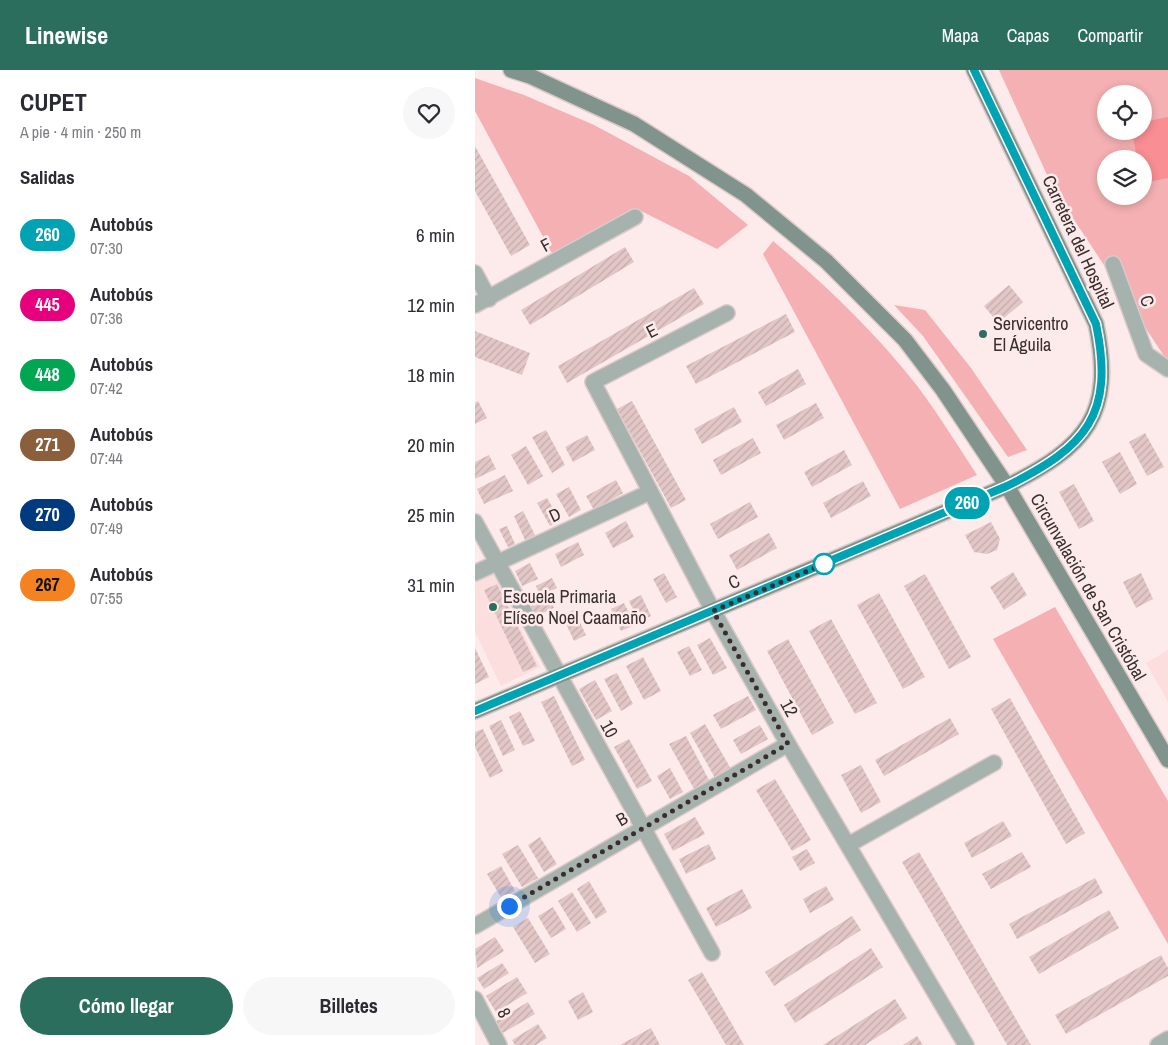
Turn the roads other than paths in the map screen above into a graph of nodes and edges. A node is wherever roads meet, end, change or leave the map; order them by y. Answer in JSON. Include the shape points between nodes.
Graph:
{"nodes":[{"id":1,"x":511,"y":70,"type":"edge"},
{"id":2,"x":974,"y":70,"type":"edge"},
{"id":3,"x":635,"y":217,"type":"dead end"},
{"id":4,"x":1113,"y":264,"type":"dead end"},
{"id":5,"x":475,"y":273,"type":"edge"},
{"id":6,"x":489,"y":298,"type":"junction"},
{"id":7,"x":475,"y":306,"type":"edge"},
{"id":8,"x":727,"y":313,"type":"dead end"},
{"id":9,"x":1168,"y":369,"type":"edge"},
{"id":10,"x":593,"y":382,"type":"joint"},
{"id":11,"x":1007,"y":486,"type":"junction"},
{"id":12,"x":650,"y":492,"type":"junction"},
{"id":13,"x":475,"y":522,"type":"edge"},
{"id":14,"x":497,"y":563,"type":"junction"},
{"id":15,"x":475,"y":573,"type":"edge"},
{"id":16,"x":713,"y":611,"type":"junction"},
{"id":17,"x":558,"y":676,"type":"junction"},
{"id":18,"x":475,"y":711,"type":"edge"},
{"id":19,"x":788,"y":744,"type":"junction"},
{"id":20,"x":1168,"y":760,"type":"edge"},
{"id":21,"x":995,"y":763,"type":"dead end"},
{"id":22,"x":643,"y":828,"type":"junction"},
{"id":23,"x":848,"y":845,"type":"junction"},
{"id":24,"x":475,"y":926,"type":"edge"},
{"id":25,"x":712,"y":953,"type":"dead end"},
{"id":26,"x":475,"y":999,"type":"edge"},
{"id":27,"x":1168,"y":1039,"type":"edge"},
{"id":28,"x":499,"y":1045,"type":"edge"},
{"id":29,"x":965,"y":1045,"type":"edge"},
{"id":30,"x":1158,"y":1045,"type":"edge"}],
"edges":[{"from":1,"to":11,"type":"main road","name":"Circunvalación de San Cristóbal","via":[[634,124],[754,201],[826,261],[905,340],[943,390]]},
{"from":2,"to":11,"type":"main road","name":"Carretera del Hospital","via":[[1080,288],[1096,324],[1103,354],[1102,386],[1094,417],[1077,442],[1056,460]]},
{"from":3,"to":6,"type":"street","name":"F"},
{"from":4,"to":9,"type":"street","name":"C","via":[[1146,354]]},
{"from":5,"to":6,"type":"street"},
{"from":6,"to":7,"type":"street","name":"F"},
{"from":8,"to":10,"type":"street","name":"E"},
{"from":10,"to":12,"type":"street","name":"12"},
{"from":11,"to":16,"type":"main road","name":"C"},
{"from":11,"to":20,"type":"main road","name":"Circunvalación de San Cristóbal"},
{"from":12,"to":14,"type":"street","name":"D"},
{"from":12,"to":16,"type":"street","name":"12"},
{"from":13,"to":14,"type":"street","name":"10"},
{"from":14,"to":15,"type":"street","name":"D"},
{"from":14,"to":17,"type":"street","name":"10"},
{"from":16,"to":17,"type":"main road","name":"C"},
{"from":16,"to":19,"type":"street","name":"12"},
{"from":17,"to":18,"type":"main road","name":"C"},
{"from":17,"to":22,"type":"street","name":"10"},
{"from":19,"to":22,"type":"street","name":"B"},
{"from":19,"to":23,"type":"street","name":"12"},
{"from":21,"to":23,"type":"street"},
{"from":22,"to":24,"type":"street","name":"B"},
{"from":22,"to":25,"type":"street","name":"10"},
{"from":23,"to":29,"type":"street","name":"12"},
{"from":26,"to":28,"type":"street","name":"8"},
{"from":27,"to":30,"type":"street"}]}
